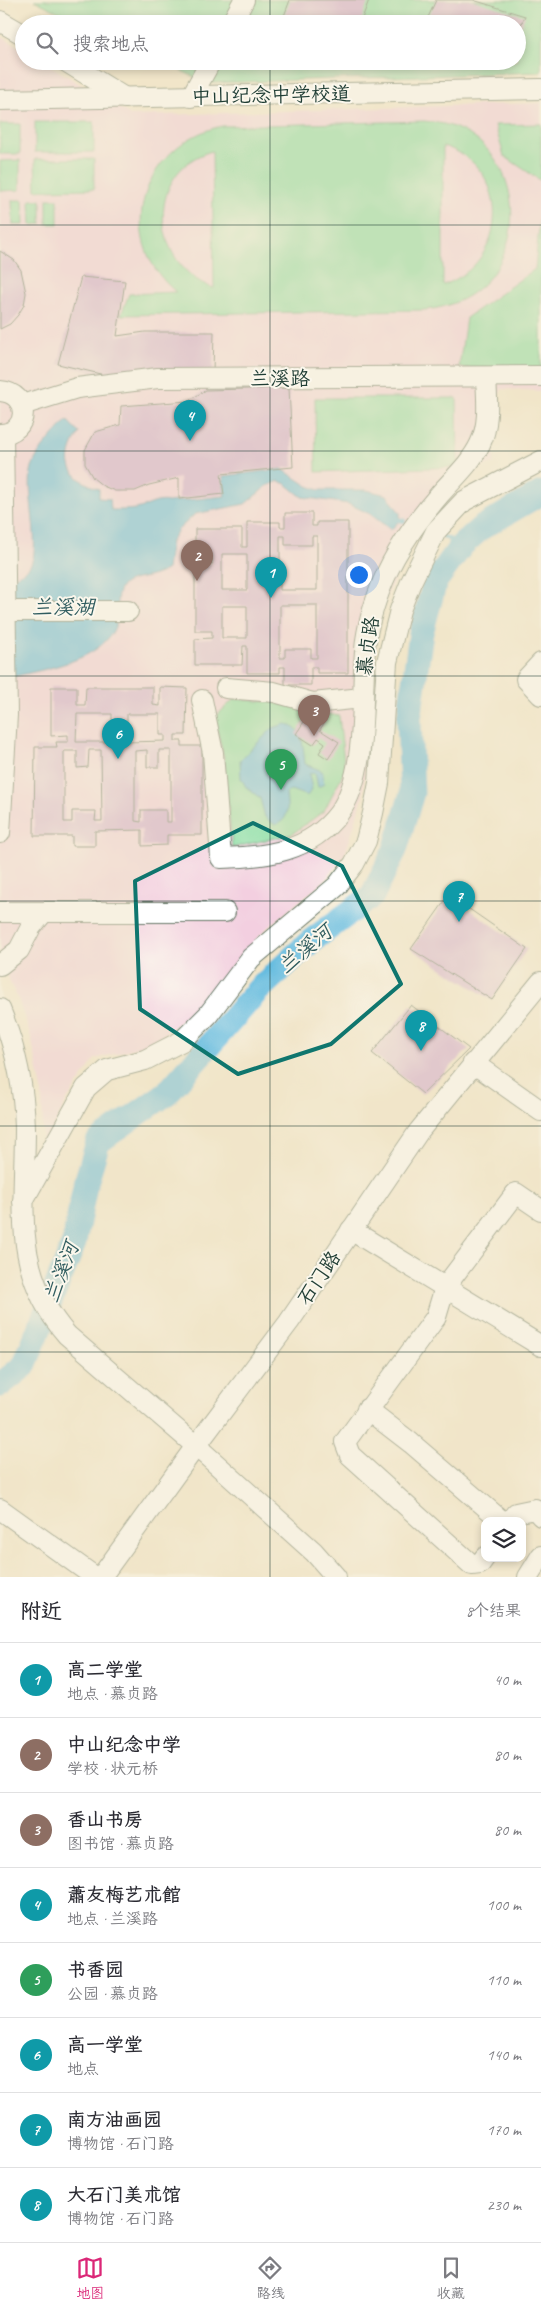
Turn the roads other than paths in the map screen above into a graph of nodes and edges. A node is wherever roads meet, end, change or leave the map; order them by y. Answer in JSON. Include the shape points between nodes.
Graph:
{"nodes":[{"id":1,"x":244,"y":0,"type":"edge"},
{"id":2,"x":236,"y":15,"type":"edge"},
{"id":3,"x":0,"y":21,"type":"edge"},
{"id":4,"x":15,"y":30,"type":"edge"},
{"id":5,"x":81,"y":70,"type":"edge"},
{"id":6,"x":206,"y":70,"type":"edge"},
{"id":7,"x":541,"y":88,"type":"edge"},
{"id":8,"x":191,"y":97,"type":"junction"},
{"id":9,"x":126,"y":98,"type":"junction"},
{"id":10,"x":0,"y":100,"type":"edge"},
{"id":11,"x":541,"y":376,"type":"edge"},
{"id":12,"x":486,"y":377,"type":"junction"},
{"id":13,"x":0,"y":390,"type":"edge"},
{"id":14,"x":22,"y":405,"type":"junction"},
{"id":15,"x":1,"y":434,"type":"edge"},
{"id":16,"x":541,"y":461,"type":"edge"},
{"id":17,"x":3,"y":611,"type":"edge"},
{"id":18,"x":126,"y":611,"type":"dead end"},
{"id":19,"x":541,"y":663,"type":"edge"},
{"id":20,"x":226,"y":688,"type":"dead end"},
{"id":21,"x":5,"y":689,"type":"edge"},
{"id":22,"x":541,"y":694,"type":"edge"},
{"id":23,"x":362,"y":698,"type":"junction"},
{"id":24,"x":202,"y":700,"type":"dead end"},
{"id":25,"x":0,"y":833,"type":"edge"},
{"id":26,"x":0,"y":912,"type":"edge"},
{"id":27,"x":225,"y":912,"type":"dead end"},
{"id":28,"x":44,"y":913,"type":"junction"},
{"id":29,"x":0,"y":965,"type":"edge"},
{"id":30,"x":541,"y":982,"type":"edge"},
{"id":31,"x":0,"y":1009,"type":"edge"},
{"id":32,"x":473,"y":1063,"type":"junction"},
{"id":33,"x":541,"y":1111,"type":"edge"},
{"id":34,"x":23,"y":1201,"type":"junction"},
{"id":35,"x":541,"y":1210,"type":"edge"},
{"id":36,"x":351,"y":1230,"type":"junction"},
{"id":37,"x":445,"y":1287,"type":"junction"},
{"id":38,"x":541,"y":1346,"type":"edge"},
{"id":39,"x":367,"y":1410,"type":"junction"},
{"id":40,"x":196,"y":1446,"type":"junction"},
{"id":41,"x":0,"y":1509,"type":"edge"},
{"id":42,"x":541,"y":1516,"type":"edge"},
{"id":43,"x":497,"y":1517,"type":"edge"},
{"id":44,"x":513,"y":1517,"type":"edge"},
{"id":45,"x":541,"y":1556,"type":"edge"},
{"id":46,"x":481,"y":1562,"type":"edge"},
{"id":47,"x":95,"y":1577,"type":"edge"},
{"id":48,"x":101,"y":1577,"type":"edge"},
{"id":49,"x":336,"y":1577,"type":"edge"},
{"id":50,"x":528,"y":1577,"type":"edge"}],
"edges":[{"from":1,"to":2,"type":"street"},
{"from":3,"to":4,"type":"street"},
{"from":5,"to":9,"type":"street"},
{"from":6,"to":8,"type":"street"},
{"from":7,"to":8,"type":"street","name":"中山纪念中学校道"},
{"from":8,"to":9,"type":"street","name":"中山纪念中学校道"},
{"from":9,"to":10,"type":"street","name":"中山纪念中学校道"},
{"from":11,"to":12,"type":"street","name":"兰溪路"},
{"from":12,"to":14,"type":"street","name":"兰溪路","via":[[158,378],[77,388]]},
{"from":12,"to":23,"type":"street","name":"慕贞路","via":[[486,421],[480,444],[463,469],[408,533],[382,582],[367,630]]},
{"from":13,"to":14,"type":"street","via":[[14,394]]},
{"from":14,"to":15,"type":"street","via":[[20,424],[9,433]]},
{"from":15,"to":17,"type":"street"},
{"from":16,"to":34,"type":"street","via":[[464,501],[436,531],[411,582],[387,662],[379,783],[373,813],[366,841],[354,864],[338,886],[251,958],[208,1015],[182,1041],[145,1060],[107,1070],[86,1088]]},
{"from":17,"to":18,"type":"street"},
{"from":17,"to":21,"type":"street"},
{"from":19,"to":22,"type":"street","via":[[526,679]]},
{"from":20,"to":23,"type":"street","via":[[274,692],[313,703]]},
{"from":21,"to":25,"type":"street"},
{"from":23,"to":24,"type":"street","name":"慕贞路","via":[[359,756],[353,785],[348,799],[329,825],[286,851],[254,857],[221,858],[213,753]]},
{"from":26,"to":28,"type":"street"},
{"from":27,"to":28,"type":"street"},
{"from":28,"to":29,"type":"street","via":[[31,927],[19,950]]},
{"from":30,"to":32,"type":"street","name":"石门路"},
{"from":31,"to":34,"type":"street","via":[[12,1041],[23,1097]]},
{"from":32,"to":33,"type":"street"},
{"from":32,"to":36,"type":"street","name":"石门路","via":[[419,1131]]},
{"from":34,"to":40,"type":"street","via":[[26,1248],[35,1286],[53,1320]]},
{"from":35,"to":37,"type":"street","via":[[516,1193]]},
{"from":36,"to":37,"type":"street"},
{"from":36,"to":40,"type":"street","name":"石门路","via":[[289,1322]]},
{"from":37,"to":38,"type":"street"},
{"from":37,"to":39,"type":"street","via":[[436,1317]]},
{"from":39,"to":43,"type":"street","via":[[412,1443]]},
{"from":39,"to":46,"type":"street","via":[[345,1442],[350,1455],[472,1565]]},
{"from":40,"to":48,"type":"street","name":"石门路"},
{"from":40,"to":49,"type":"street","via":[[314,1552]]},
{"from":41,"to":47,"type":"street"},
{"from":42,"to":44,"type":"street","via":[[535,1509]]},
{"from":45,"to":50,"type":"street"}]}
